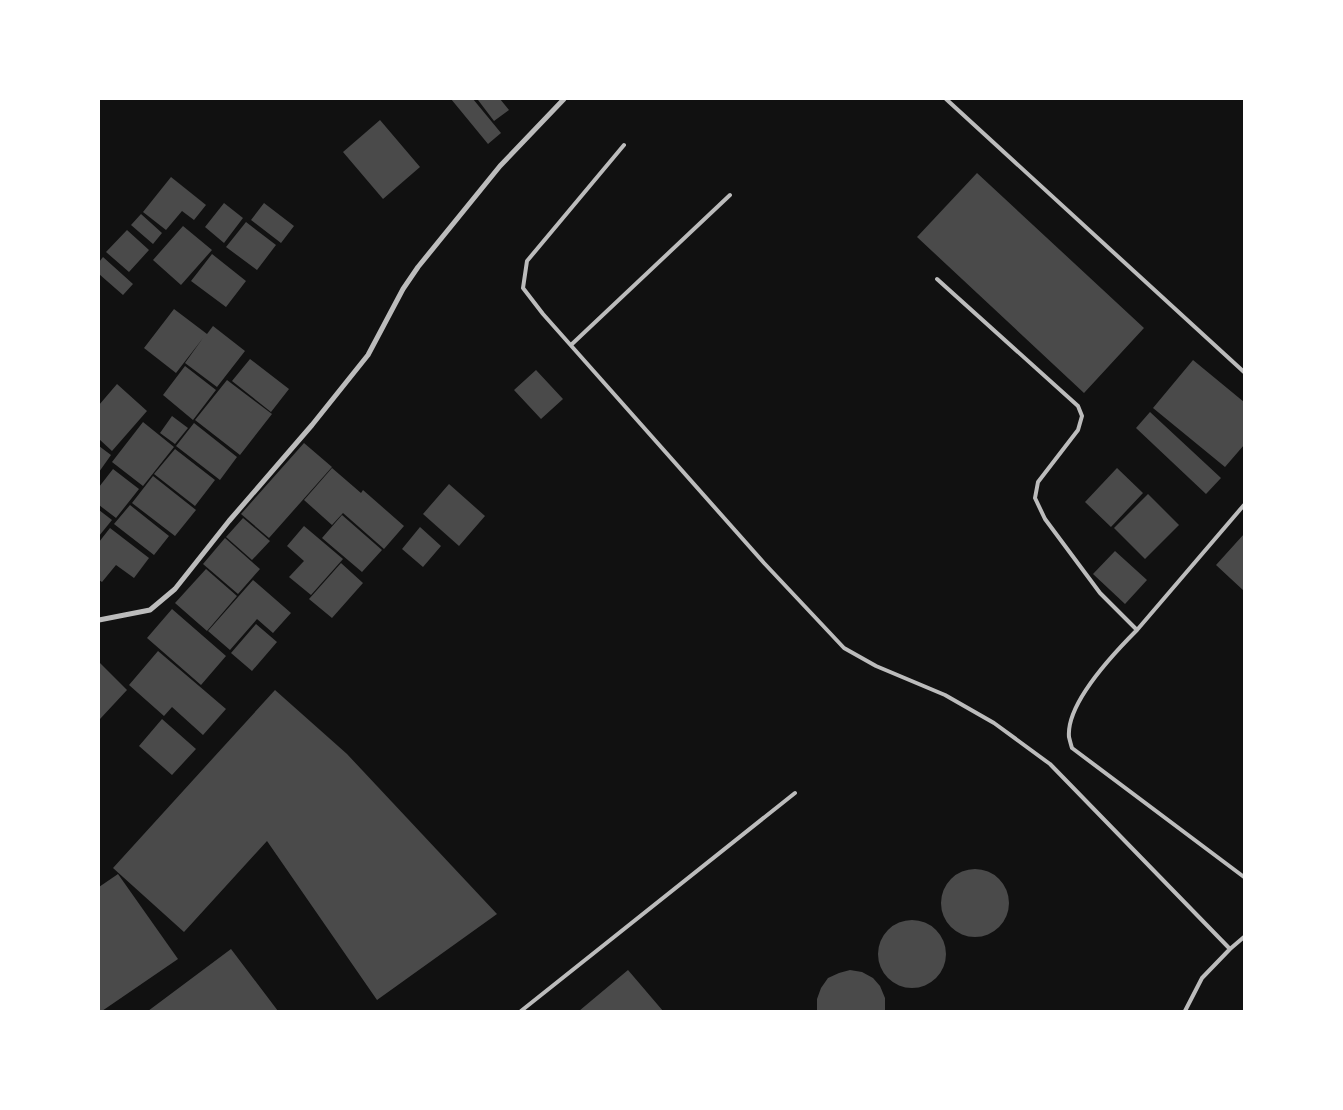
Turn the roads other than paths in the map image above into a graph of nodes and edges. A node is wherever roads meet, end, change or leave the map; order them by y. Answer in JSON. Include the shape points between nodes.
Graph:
{"nodes":[{"id":1,"x":564,"y":99,"type":"edge"},
{"id":2,"x":946,"y":99,"type":"edge"},
{"id":3,"x":624,"y":144,"type":"dead end"},
{"id":4,"x":730,"y":195,"type":"dead end"},
{"id":5,"x":938,"y":278,"type":"dead end"},
{"id":6,"x":571,"y":345,"type":"junction"},
{"id":7,"x":1244,"y":372,"type":"edge"},
{"id":8,"x":1244,"y":505,"type":"edge"},
{"id":9,"x":99,"y":620,"type":"edge"},
{"id":10,"x":1137,"y":630,"type":"junction"},
{"id":11,"x":795,"y":793,"type":"dead end"},
{"id":12,"x":1244,"y":877,"type":"edge"},
{"id":13,"x":1244,"y":937,"type":"edge"},
{"id":14,"x":1230,"y":949,"type":"junction"},
{"id":15,"x":521,"y":1011,"type":"edge"},
{"id":16,"x":1185,"y":1011,"type":"edge"}],
"edges":[{"from":1,"to":9,"type":"street","via":[[500,166],[418,267],[368,355],[175,589],[150,610]]},
{"from":2,"to":7,"type":"lane"},
{"from":3,"to":6,"type":"lane","via":[[527,261],[523,288]]},
{"from":4,"to":6,"type":"lane"},
{"from":5,"to":10,"type":"lane","via":[[1078,406],[1082,416],[1078,430],[1038,482],[1035,498],[1045,519],[1100,593]]},
{"from":6,"to":14,"type":"lane","via":[[764,563],[844,648],[876,666],[945,695],[994,723],[1050,764]]},
{"from":8,"to":10,"type":"lane"},
{"from":10,"to":12,"type":"lane","via":[[1115,652],[1082,696],[1072,716],[1069,736],[1072,748]]},
{"from":11,"to":15,"type":"lane"},
{"from":13,"to":14,"type":"lane"},
{"from":14,"to":16,"type":"lane","via":[[1202,978]]}]}
